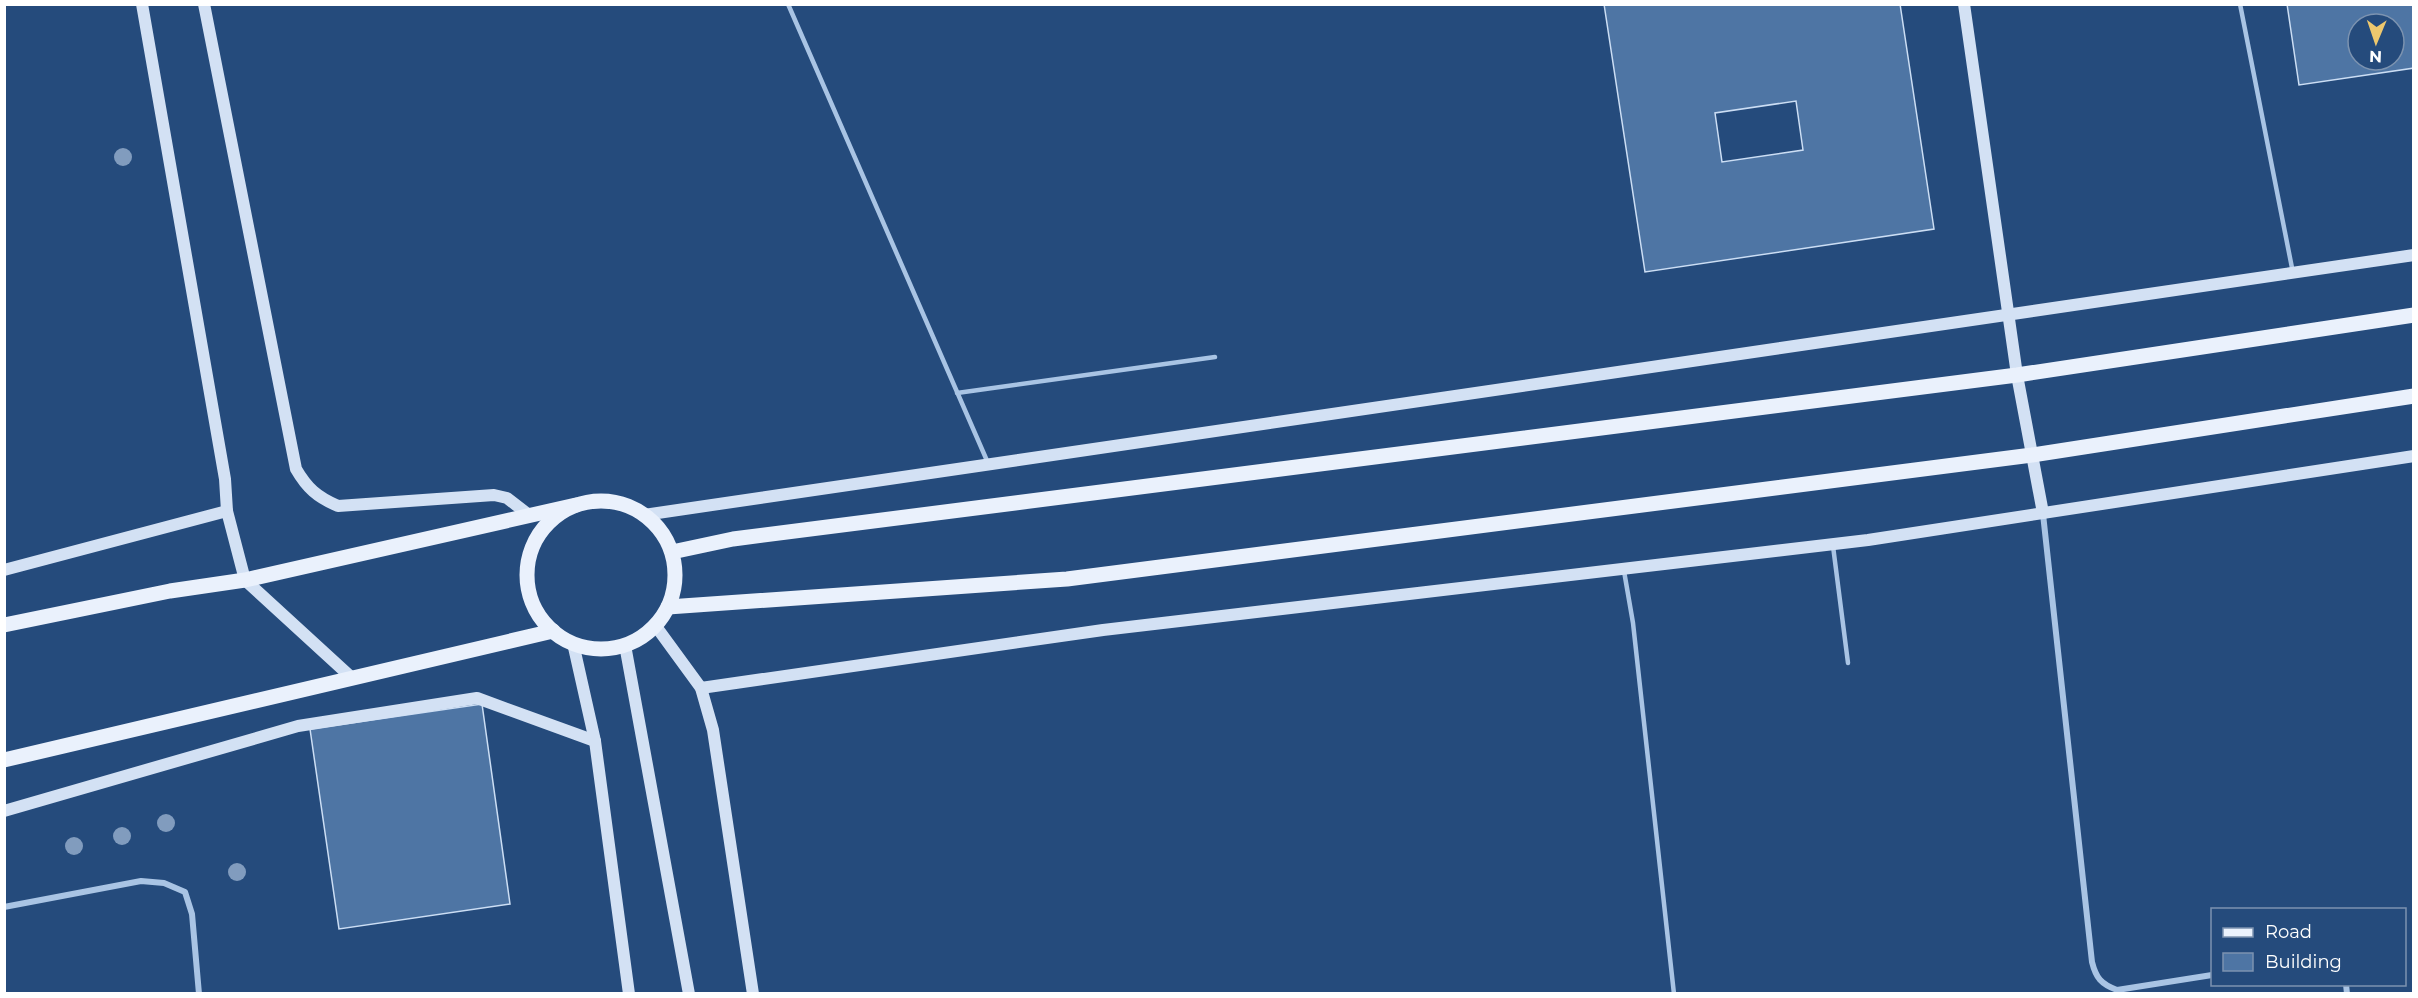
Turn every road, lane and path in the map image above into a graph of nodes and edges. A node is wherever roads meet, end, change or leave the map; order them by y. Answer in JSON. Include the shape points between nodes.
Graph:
{"nodes":[{"id":1,"x":142,"y":4,"type":"edge"},
{"id":2,"x":204,"y":4,"type":"edge"},
{"id":3,"x":789,"y":4,"type":"edge"},
{"id":4,"x":1964,"y":4,"type":"edge"},
{"id":5,"x":2240,"y":4,"type":"edge"},
{"id":6,"x":2414,"y":255,"type":"edge"},
{"id":7,"x":2293,"y":273,"type":"junction"},
{"id":8,"x":2008,"y":314,"type":"junction"},
{"id":9,"x":2414,"y":315,"type":"edge"},
{"id":10,"x":1215,"y":357,"type":"dead end"},
{"id":11,"x":2017,"y":375,"type":"junction"},
{"id":12,"x":957,"y":393,"type":"junction"},
{"id":13,"x":2414,"y":396,"type":"edge"},
{"id":14,"x":2032,"y":455,"type":"junction"},
{"id":15,"x":2414,"y":456,"type":"edge"},
{"id":16,"x":988,"y":463,"type":"junction"},
{"id":17,"x":576,"y":505,"type":"junction"},
{"id":18,"x":227,"y":511,"type":"junction"},
{"id":19,"x":2043,"y":513,"type":"junction"},
{"id":20,"x":529,"y":515,"type":"junction"},
{"id":21,"x":644,"y":515,"type":"junction"},
{"id":22,"x":1832,"y":544,"type":"junction"},
{"id":23,"x":672,"y":552,"type":"junction"},
{"id":24,"x":1623,"y":568,"type":"junction"},
{"id":25,"x":4,"y":570,"type":"edge"},
{"id":26,"x":245,"y":580,"type":"junction"},
{"id":27,"x":668,"y":607,"type":"junction"},
{"id":28,"x":4,"y":625,"type":"edge"},
{"id":29,"x":655,"y":625,"type":"junction"},
{"id":30,"x":553,"y":631,"type":"junction"},
{"id":31,"x":573,"y":643,"type":"junction"},
{"id":32,"x":625,"y":645,"type":"junction"},
{"id":33,"x":1848,"y":663,"type":"dead end"},
{"id":34,"x":352,"y":678,"type":"junction"},
{"id":35,"x":701,"y":688,"type":"junction"},
{"id":36,"x":595,"y":741,"type":"junction"},
{"id":37,"x":4,"y":760,"type":"edge"},
{"id":38,"x":4,"y":811,"type":"edge"},
{"id":39,"x":4,"y":908,"type":"edge"},
{"id":40,"x":2211,"y":975,"type":"edge"},
{"id":41,"x":199,"y":993,"type":"edge"},
{"id":42,"x":629,"y":993,"type":"edge"},
{"id":43,"x":689,"y":993,"type":"edge"},
{"id":44,"x":753,"y":993,"type":"edge"},
{"id":45,"x":1674,"y":993,"type":"edge"}],
"edges":[{"from":1,"to":18,"type":"street","via":[[225,479]]},
{"from":2,"to":20,"type":"street","via":[[296,469],[307,488],[338,506],[494,495],[507,498]]},
{"from":3,"to":12,"type":"lane"},
{"from":4,"to":8,"type":"street"},
{"from":5,"to":7,"type":"lane"},
{"from":6,"to":7,"type":"street"},
{"from":7,"to":8,"type":"street"},
{"from":8,"to":11,"type":"street"},
{"from":8,"to":16,"type":"street"},
{"from":9,"to":11,"type":"main road"},
{"from":10,"to":12,"type":"lane"},
{"from":11,"to":14,"type":"street"},
{"from":11,"to":23,"type":"main road","via":[[745,538]]},
{"from":12,"to":16,"type":"lane"},
{"from":13,"to":14,"type":"main road"},
{"from":14,"to":19,"type":"street"},
{"from":14,"to":27,"type":"main road","via":[[1067,579]]},
{"from":15,"to":19,"type":"street"},
{"from":16,"to":21,"type":"street"},
{"from":17,"to":20,"type":"main road"},
{"from":17,"to":21,"type":"main road","via":[[599,501],[623,504]]},
{"from":17,"to":30,"type":"main road","via":[[544,527],[528,562],[531,599]]},
{"from":18,"to":25,"type":"street"},
{"from":18,"to":26,"type":"street"},
{"from":19,"to":22,"type":"street"},
{"from":19,"to":40,"type":"street","via":[[2096,976],[2117,990]]},
{"from":20,"to":26,"type":"main road"},
{"from":21,"to":23,"type":"main road","via":[[662,531]]},
{"from":22,"to":24,"type":"street"},
{"from":22,"to":33,"type":"lane"},
{"from":23,"to":27,"type":"main road","via":[[674,590]]},
{"from":24,"to":35,"type":"street","via":[[1103,630]]},
{"from":24,"to":45,"type":"lane","via":[[1633,623]]},
{"from":26,"to":28,"type":"main road"},
{"from":26,"to":34,"type":"street"},
{"from":27,"to":29,"type":"main road"},
{"from":29,"to":32,"type":"main road"},
{"from":29,"to":35,"type":"street"},
{"from":30,"to":31,"type":"main road"},
{"from":30,"to":34,"type":"main road"},
{"from":31,"to":32,"type":"main road","via":[[590,648]]},
{"from":31,"to":36,"type":"street"},
{"from":32,"to":43,"type":"street"},
{"from":34,"to":37,"type":"main road"},
{"from":35,"to":44,"type":"street","via":[[713,730]]},
{"from":36,"to":38,"type":"street","via":[[477,698],[298,726]]},
{"from":36,"to":42,"type":"street"},
{"from":39,"to":41,"type":"street","via":[[141,881],[164,883],[185,892],[192,914]]}]}
